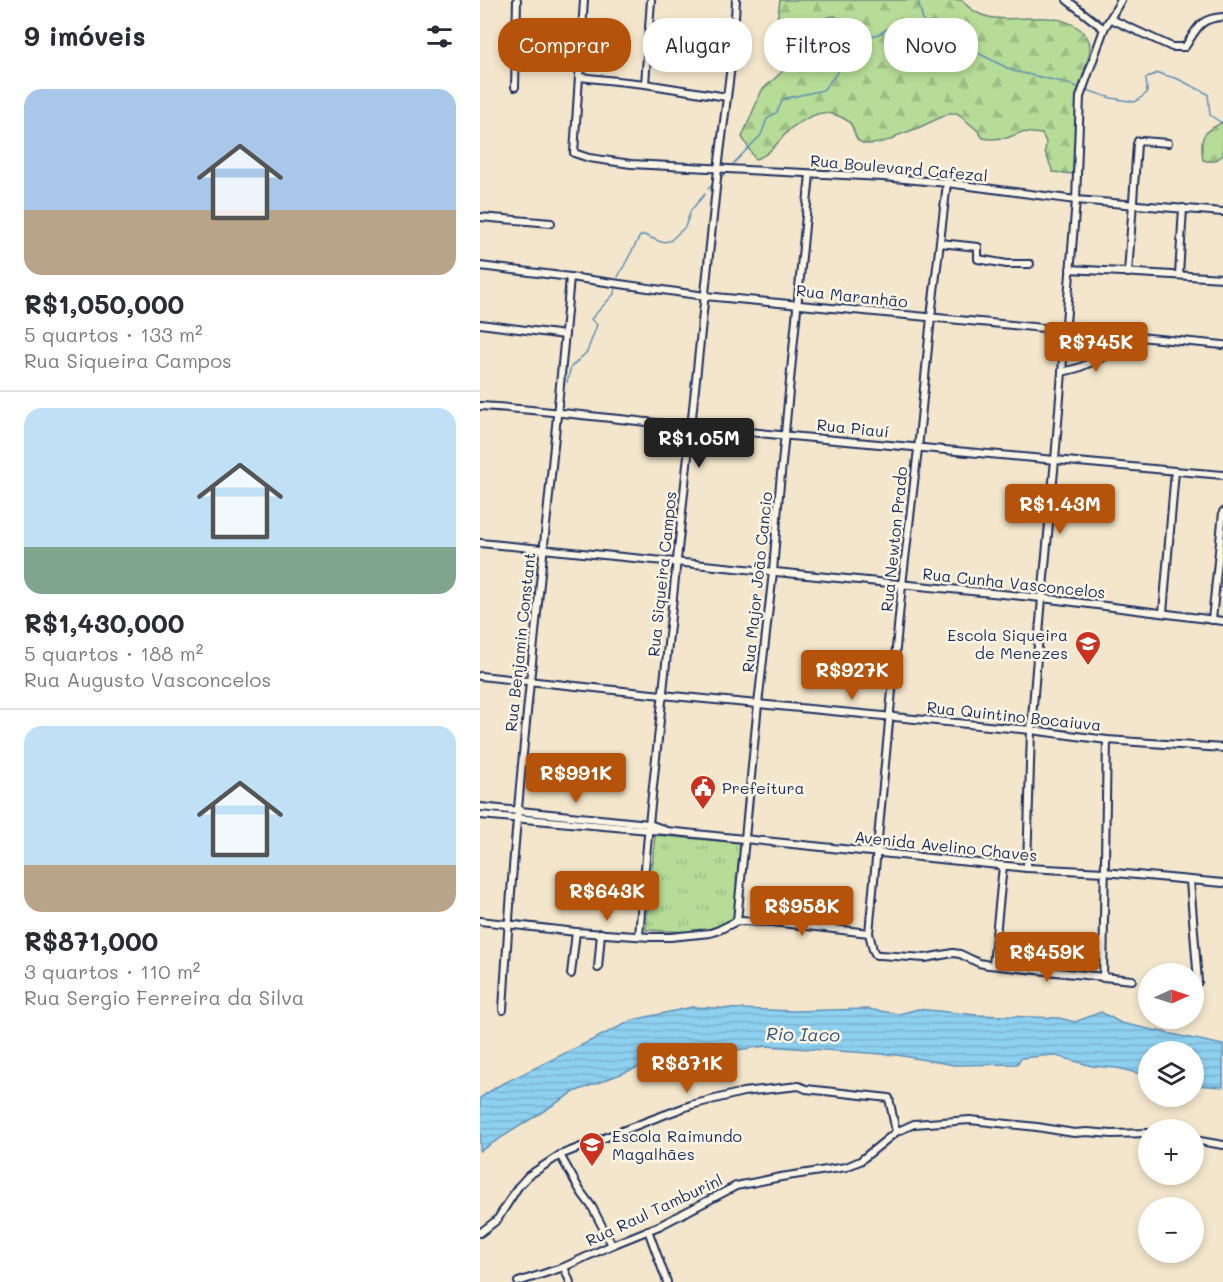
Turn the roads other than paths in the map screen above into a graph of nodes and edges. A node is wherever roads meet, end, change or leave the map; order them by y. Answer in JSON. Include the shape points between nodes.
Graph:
{"nodes":[{"id":1,"x":517,"y":0,"type":"edge"},
{"id":2,"x":584,"y":0,"type":"edge"},
{"id":3,"x":651,"y":0,"type":"edge"},
{"id":4,"x":736,"y":0,"type":"edge"},
{"id":5,"x":1067,"y":0,"type":"edge"},
{"id":6,"x":1121,"y":0,"type":"edge"},
{"id":7,"x":1223,"y":17,"type":"edge"},
{"id":8,"x":1111,"y":19,"type":"junction"},
{"id":9,"x":1104,"y":30,"type":"junction"},
{"id":10,"x":579,"y":77,"type":"junction"},
{"id":11,"x":645,"y":84,"type":"junction"},
{"id":12,"x":515,"y":87,"type":"dead end"},
{"id":13,"x":727,"y":97,"type":"junction"},
{"id":14,"x":1168,"y":143,"type":"dead end"},
{"id":15,"x":718,"y":169,"type":"junction"},
{"id":16,"x":810,"y":174,"type":"junction"},
{"id":17,"x":947,"y":183,"type":"junction"},
{"id":18,"x":1076,"y":200,"type":"junction"},
{"id":19,"x":1132,"y":205,"type":"junction"},
{"id":20,"x":1183,"y":208,"type":"junction"},
{"id":21,"x":1223,"y":212,"type":"edge"},
{"id":22,"x":480,"y":217,"type":"edge"},
{"id":23,"x":551,"y":223,"type":"dead end"},
{"id":24,"x":940,"y":243,"type":"junction"},
{"id":25,"x":1030,"y":264,"type":"dead end"},
{"id":26,"x":480,"y":266,"type":"edge"},
{"id":27,"x":1070,"y":269,"type":"junction"},
{"id":28,"x":1128,"y":273,"type":"junction"},
{"id":29,"x":1179,"y":275,"type":"junction"},
{"id":30,"x":570,"y":277,"type":"junction"},
{"id":31,"x":1223,"y":278,"type":"edge"},
{"id":32,"x":705,"y":296,"type":"junction"},
{"id":33,"x":798,"y":304,"type":"junction"},
{"id":34,"x":931,"y":317,"type":"junction"},
{"id":35,"x":480,"y":324,"type":"edge"},
{"id":36,"x":1066,"y":330,"type":"junction"},
{"id":37,"x":565,"y":335,"type":"junction"},
{"id":38,"x":1223,"y":345,"type":"edge"},
{"id":39,"x":1120,"y":350,"type":"dead end"},
{"id":40,"x":1062,"y":372,"type":"junction"},
{"id":41,"x":480,"y":406,"type":"edge"},
{"id":42,"x":559,"y":412,"type":"junction"},
{"id":43,"x":691,"y":427,"type":"junction"},
{"id":44,"x":785,"y":435,"type":"junction"},
{"id":45,"x":918,"y":448,"type":"junction"},
{"id":46,"x":1055,"y":460,"type":"junction"},
{"id":47,"x":1175,"y":471,"type":"junction"},
{"id":48,"x":1223,"y":475,"type":"edge"},
{"id":49,"x":1223,"y":512,"type":"edge"},
{"id":50,"x":480,"y":543,"type":"edge"},
{"id":51,"x":543,"y":549,"type":"junction"},
{"id":52,"x":677,"y":561,"type":"junction"},
{"id":53,"x":772,"y":572,"type":"junction"},
{"id":54,"x":902,"y":585,"type":"junction"},
{"id":55,"x":1042,"y":598,"type":"junction"},
{"id":56,"x":1163,"y":613,"type":"junction"},
{"id":57,"x":1212,"y":620,"type":"junction"},
{"id":58,"x":1223,"y":621,"type":"edge"},
{"id":59,"x":480,"y":676,"type":"edge"},
{"id":60,"x":530,"y":681,"type":"junction"},
{"id":61,"x":662,"y":695,"type":"junction"},
{"id":62,"x":758,"y":704,"type":"junction"},
{"id":63,"x":890,"y":716,"type":"junction"},
{"id":64,"x":1031,"y":730,"type":"junction"},
{"id":65,"x":1107,"y":740,"type":"junction"},
{"id":66,"x":1223,"y":748,"type":"edge"},
{"id":67,"x":480,"y":807,"type":"edge"},
{"id":68,"x":480,"y":814,"type":"edge"},
{"id":69,"x":517,"y":814,"type":"junction"},
{"id":70,"x":649,"y":827,"type":"junction"},
{"id":71,"x":746,"y":839,"type":"junction"},
{"id":72,"x":877,"y":852,"type":"junction"},
{"id":73,"x":1003,"y":866,"type":"junction"},
{"id":74,"x":1027,"y":868,"type":"junction"},
{"id":75,"x":1104,"y":872,"type":"junction"},
{"id":76,"x":1190,"y":881,"type":"junction"},
{"id":77,"x":1223,"y":883,"type":"edge"},
{"id":78,"x":480,"y":921,"type":"edge"},
{"id":79,"x":737,"y":921,"type":"junction"},
{"id":80,"x":509,"y":923,"type":"junction"},
{"id":81,"x":576,"y":932,"type":"junction"},
{"id":82,"x":601,"y":933,"type":"junction"},
{"id":83,"x":869,"y":933,"type":"junction"},
{"id":84,"x":639,"y":935,"type":"junction"},
{"id":85,"x":1196,"y":963,"type":"edge"},
{"id":86,"x":993,"y":965,"type":"junction"},
{"id":87,"x":598,"y":968,"type":"dead end"},
{"id":88,"x":571,"y":974,"type":"dead end"},
{"id":89,"x":1103,"y":978,"type":"junction"},
{"id":90,"x":1132,"y":980,"type":"dead end"},
{"id":91,"x":503,"y":1010,"type":"dead end"},
{"id":92,"x":896,"y":1132,"type":"junction"},
{"id":93,"x":1138,"y":1133,"type":"edge"},
{"id":94,"x":1204,"y":1142,"type":"edge"},
{"id":95,"x":1223,"y":1145,"type":"edge"},
{"id":96,"x":560,"y":1155,"type":"junction"},
{"id":97,"x":648,"y":1230,"type":"junction"},
{"id":98,"x":480,"y":1233,"type":"edge"},
{"id":99,"x":612,"y":1245,"type":"junction"},
{"id":100,"x":564,"y":1267,"type":"junction"},
{"id":101,"x":518,"y":1282,"type":"edge"},
{"id":102,"x":570,"y":1282,"type":"edge"},
{"id":103,"x":667,"y":1282,"type":"edge"}],
"edges":[{"from":1,"to":12,"type":"street"},
{"from":2,"to":10,"type":"street"},
{"from":3,"to":11,"type":"street"},
{"from":4,"to":13,"type":"street","name":"Rua Siqueira Campos"},
{"from":5,"to":9,"type":"street"},
{"from":6,"to":8,"type":"street"},
{"from":7,"to":8,"type":"street","via":[[1202,22],[1185,47],[1180,48]]},
{"from":8,"to":9,"type":"street"},
{"from":9,"to":18,"type":"street","via":[[1080,97]]},
{"from":10,"to":11,"type":"street"},
{"from":10,"to":15,"type":"street","name":"Rua Boulevard Cafezal","via":[[574,153],[631,164]]},
{"from":11,"to":13,"type":"street"},
{"from":13,"to":15,"type":"street","name":"Rua Siqueira Campos"},
{"from":14,"to":19,"type":"street","via":[[1138,141]]},
{"from":15,"to":16,"type":"street","name":"Rua Boulevard Cafezal"},
{"from":15,"to":32,"type":"street","name":"Rua Siqueira Campos"},
{"from":16,"to":17,"type":"street","name":"Rua Boulevard Cafezal"},
{"from":16,"to":33,"type":"street","name":"Rua Major João Cancio"},
{"from":17,"to":18,"type":"street","name":"Rua Boulevard Cafezal"},
{"from":17,"to":24,"type":"street","name":"Rua Newton Prado"},
{"from":18,"to":19,"type":"street","name":"Rua Boulevard Cafezal"},
{"from":18,"to":27,"type":"street"},
{"from":19,"to":20,"type":"street","name":"Rua Boulevard Cafezal"},
{"from":19,"to":28,"type":"street"},
{"from":20,"to":21,"type":"street","name":"Rua Boulevard Cafezal"},
{"from":20,"to":29,"type":"street"},
{"from":22,"to":23,"type":"street"},
{"from":24,"to":25,"type":"street","via":[[978,247],[978,259]]},
{"from":24,"to":34,"type":"street","name":"Rua Newton Prado"},
{"from":26,"to":30,"type":"street","name":"Rua Maranhão"},
{"from":27,"to":28,"type":"street"},
{"from":27,"to":36,"type":"street"},
{"from":28,"to":29,"type":"street"},
{"from":29,"to":31,"type":"street"},
{"from":30,"to":32,"type":"street","name":"Rua Maranhão"},
{"from":30,"to":37,"type":"street","name":"Rua Benjamin Constant"},
{"from":32,"to":33,"type":"street","name":"Rua Maranhão"},
{"from":32,"to":43,"type":"street","name":"Rua Siqueira Campos"},
{"from":33,"to":34,"type":"street","name":"Rua Maranhão"},
{"from":33,"to":44,"type":"street","name":"Rua Major João Cancio"},
{"from":34,"to":36,"type":"street","name":"Rua Maranhão"},
{"from":34,"to":45,"type":"street","name":"Rua Newton Prado"},
{"from":35,"to":37,"type":"street"},
{"from":36,"to":38,"type":"street","name":"Rua Maranhão"},
{"from":36,"to":40,"type":"street"},
{"from":37,"to":42,"type":"street","name":"Rua Benjamin Constant"},
{"from":39,"to":40,"type":"street"},
{"from":40,"to":46,"type":"street"},
{"from":41,"to":42,"type":"street","name":"Rua Piauí"},
{"from":42,"to":43,"type":"street","name":"Rua Piauí"},
{"from":42,"to":51,"type":"street","name":"Rua Benjamin Constant"},
{"from":43,"to":44,"type":"street","name":"Rua Piauí"},
{"from":43,"to":52,"type":"street","name":"Rua Siqueira Campos"},
{"from":44,"to":45,"type":"street","name":"Rua Piauí"},
{"from":44,"to":53,"type":"street","name":"Rua Major João Cancio"},
{"from":45,"to":46,"type":"street","name":"Rua Piauí"},
{"from":45,"to":54,"type":"street","name":"Rua Newton Prado"},
{"from":46,"to":47,"type":"street","name":"Rua Piauí"},
{"from":46,"to":55,"type":"street"},
{"from":47,"to":48,"type":"street","name":"Rua Piauí"},
{"from":47,"to":56,"type":"street"},
{"from":49,"to":57,"type":"street"},
{"from":50,"to":51,"type":"street","name":"Rua Cunha Vasconcelos"},
{"from":51,"to":52,"type":"street","name":"Rua Cunha Vasconcelos"},
{"from":51,"to":60,"type":"street","name":"Rua Benjamin Constant"},
{"from":52,"to":53,"type":"street","name":"Rua Cunha Vasconcelos"},
{"from":52,"to":61,"type":"street","name":"Rua Siqueira Campos"},
{"from":53,"to":54,"type":"street","name":"Rua Cunha Vasconcelos"},
{"from":53,"to":62,"type":"street","name":"Rua Major João Cancio"},
{"from":54,"to":55,"type":"street","name":"Rua Cunha Vasconcelos"},
{"from":54,"to":63,"type":"street","name":"Rua Newton Prado"},
{"from":55,"to":56,"type":"street","name":"Rua Cunha Vasconcelos"},
{"from":55,"to":64,"type":"street"},
{"from":56,"to":57,"type":"street","name":"Rua Cunha Vasconcelos"},
{"from":57,"to":58,"type":"street","name":"Rua Cunha Vasconcelos"},
{"from":59,"to":60,"type":"street","name":"Rua Quintino Bocaiuva"},
{"from":60,"to":61,"type":"street","name":"Rua Quintino Bocaiuva"},
{"from":60,"to":69,"type":"street","name":"Rua Benjamin Constant"},
{"from":61,"to":62,"type":"street","name":"Rua Quintino Bocaiuva"},
{"from":61,"to":70,"type":"street","name":"Rua Siqueira Campos"},
{"from":62,"to":63,"type":"street","name":"Rua Quintino Bocaiuva"},
{"from":62,"to":71,"type":"street","name":"Rua Major João Cancio"},
{"from":63,"to":64,"type":"street","name":"Rua Quintino Bocaiuva"},
{"from":63,"to":72,"type":"street","name":"Rua Newton Prado"},
{"from":64,"to":65,"type":"street","name":"Rua Quintino Bocaiuva"},
{"from":64,"to":74,"type":"street"},
{"from":65,"to":66,"type":"street","name":"Rua Quintino Bocaiuva"},
{"from":65,"to":75,"type":"street"},
{"from":67,"to":69,"type":"street","name":"Avenida Avelino Chaves"},
{"from":68,"to":69,"type":"street","name":"Avenida Avelino Chaves"},
{"from":69,"to":70,"type":"street","name":"Avenida Avelino Chaves"},
{"from":69,"to":80,"type":"street","name":"Rua Benjamin Constant"},
{"from":70,"to":71,"type":"street","name":"Avenida Avelino Chaves"},
{"from":70,"to":84,"type":"street","name":"Rua Siqueira Campos"},
{"from":71,"to":72,"type":"street","name":"Avenida Avelino Chaves"},
{"from":71,"to":79,"type":"street","name":"Rua Major João Cancio"},
{"from":72,"to":73,"type":"street","name":"Avenida Avelino Chaves"},
{"from":72,"to":83,"type":"street","name":"Rua Newton Prado"},
{"from":73,"to":74,"type":"street","name":"Avenida Avelino Chaves"},
{"from":73,"to":86,"type":"street"},
{"from":74,"to":75,"type":"street","name":"Avenida Avelino Chaves"},
{"from":75,"to":76,"type":"street","name":"Avenida Avelino Chaves"},
{"from":75,"to":89,"type":"street"},
{"from":76,"to":77,"type":"street","name":"Avenida Avelino Chaves"},
{"from":76,"to":85,"type":"street"},
{"from":78,"to":80,"type":"street"},
{"from":79,"to":83,"type":"street"},
{"from":79,"to":84,"type":"street","via":[[710,933]]},
{"from":80,"to":81,"type":"street"},
{"from":80,"to":91,"type":"street","name":"Rua Benjamin Constant"},
{"from":81,"to":82,"type":"street"},
{"from":81,"to":88,"type":"street"},
{"from":82,"to":84,"type":"street"},
{"from":82,"to":87,"type":"street"},
{"from":83,"to":86,"type":"street","via":[[876,955],[925,958],[953,953]]},
{"from":86,"to":89,"type":"street"},
{"from":89,"to":90,"type":"street"},
{"from":92,"to":93,"type":"street","name":"Rua Raul Tamburinl","via":[[914,1124],[970,1120],[1074,1133]]},
{"from":92,"to":96,"type":"street","via":[[889,1098],[799,1086],[743,1092],[691,1105]]},
{"from":92,"to":97,"type":"street","name":"Rua Raul Tamburinl","via":[[861,1161],[846,1167],[736,1186]]},
{"from":94,"to":95,"type":"street"},
{"from":96,"to":98,"type":"street","via":[[528,1176],[497,1220]]},
{"from":96,"to":99,"type":"street"},
{"from":97,"to":99,"type":"street","name":"Rua Raul Tamburinl"},
{"from":97,"to":103,"type":"street"},
{"from":99,"to":100,"type":"street","name":"Rua Raul Tamburinl"},
{"from":100,"to":101,"type":"street","name":"Rua Raul Tamburinl"},
{"from":100,"to":102,"type":"street"}]}
